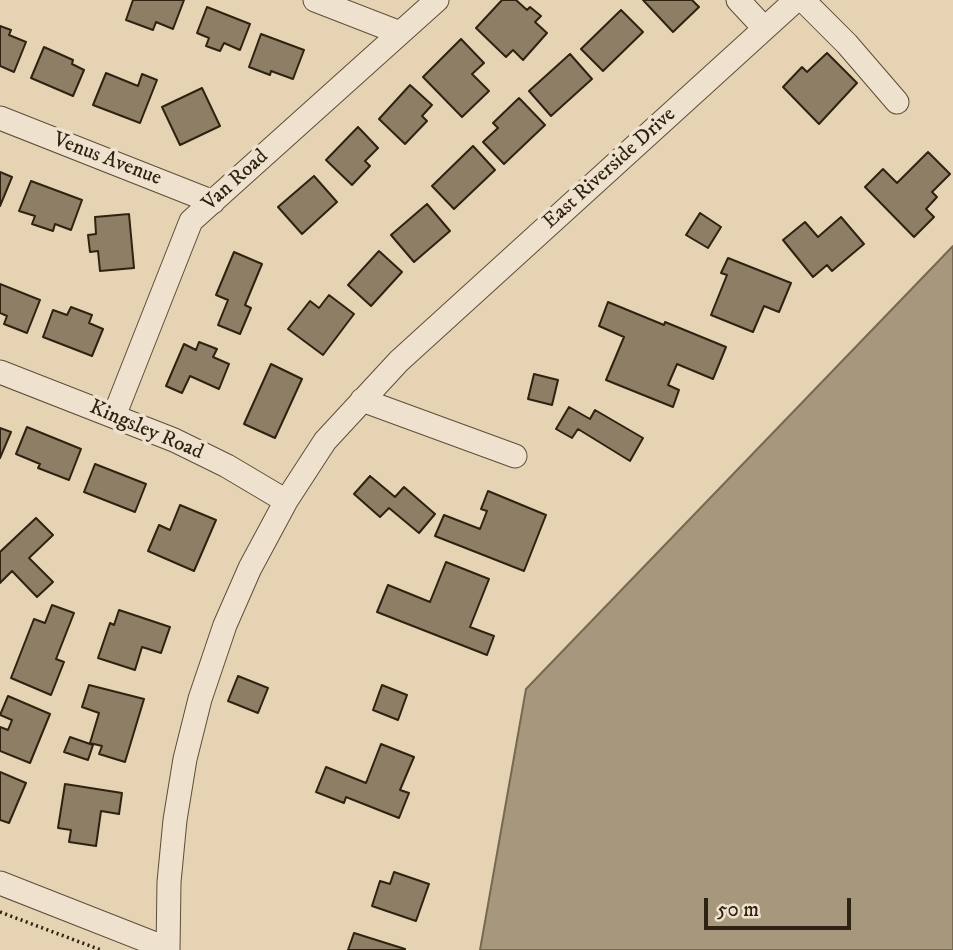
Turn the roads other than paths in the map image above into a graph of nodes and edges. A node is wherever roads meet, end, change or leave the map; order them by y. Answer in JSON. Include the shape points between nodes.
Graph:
{"nodes":[{"id":1,"x":315,"y":0,"type":"edge"},
{"id":2,"x":437,"y":0,"type":"edge"},
{"id":3,"x":738,"y":0,"type":"edge"},
{"id":4,"x":803,"y":0,"type":"edge"},
{"id":5,"x":777,"y":11,"type":"edge"},
{"id":6,"x":400,"y":33,"type":"junction"},
{"id":7,"x":897,"y":102,"type":"dead end"},
{"id":8,"x":0,"y":118,"type":"edge"},
{"id":9,"x":213,"y":202,"type":"junction"},
{"id":10,"x":0,"y":372,"type":"edge"},
{"id":11,"x":362,"y":400,"type":"junction"},
{"id":12,"x":114,"y":416,"type":"junction"},
{"id":13,"x":515,"y":456,"type":"dead end"},
{"id":14,"x":286,"y":501,"type":"junction"},
{"id":15,"x":0,"y":883,"type":"edge"},
{"id":16,"x":168,"y":950,"type":"edge"}],
"edges":[{"from":1,"to":6,"type":"street"},
{"from":2,"to":6,"type":"street","name":"Van Road"},
{"from":3,"to":5,"type":"street"},
{"from":4,"to":7,"type":"street"},
{"from":5,"to":11,"type":"street","name":"East Riverside Drive"},
{"from":6,"to":9,"type":"street","name":"Van Road"},
{"from":8,"to":9,"type":"street","name":"Venus Avenue"},
{"from":9,"to":12,"type":"street","name":"Van Road","via":[[191,221]]},
{"from":10,"to":12,"type":"street","name":"Kingsley Road"},
{"from":11,"to":13,"type":"street"},
{"from":11,"to":14,"type":"street","name":"East Riverside Drive","via":[[325,441]]},
{"from":12,"to":14,"type":"street","name":"Kingsley Road","via":[[227,466]]},
{"from":14,"to":16,"type":"street","name":"East Riverside Drive","via":[[235,602],[200,699],[175,820]]},
{"from":15,"to":16,"type":"street"}]}
